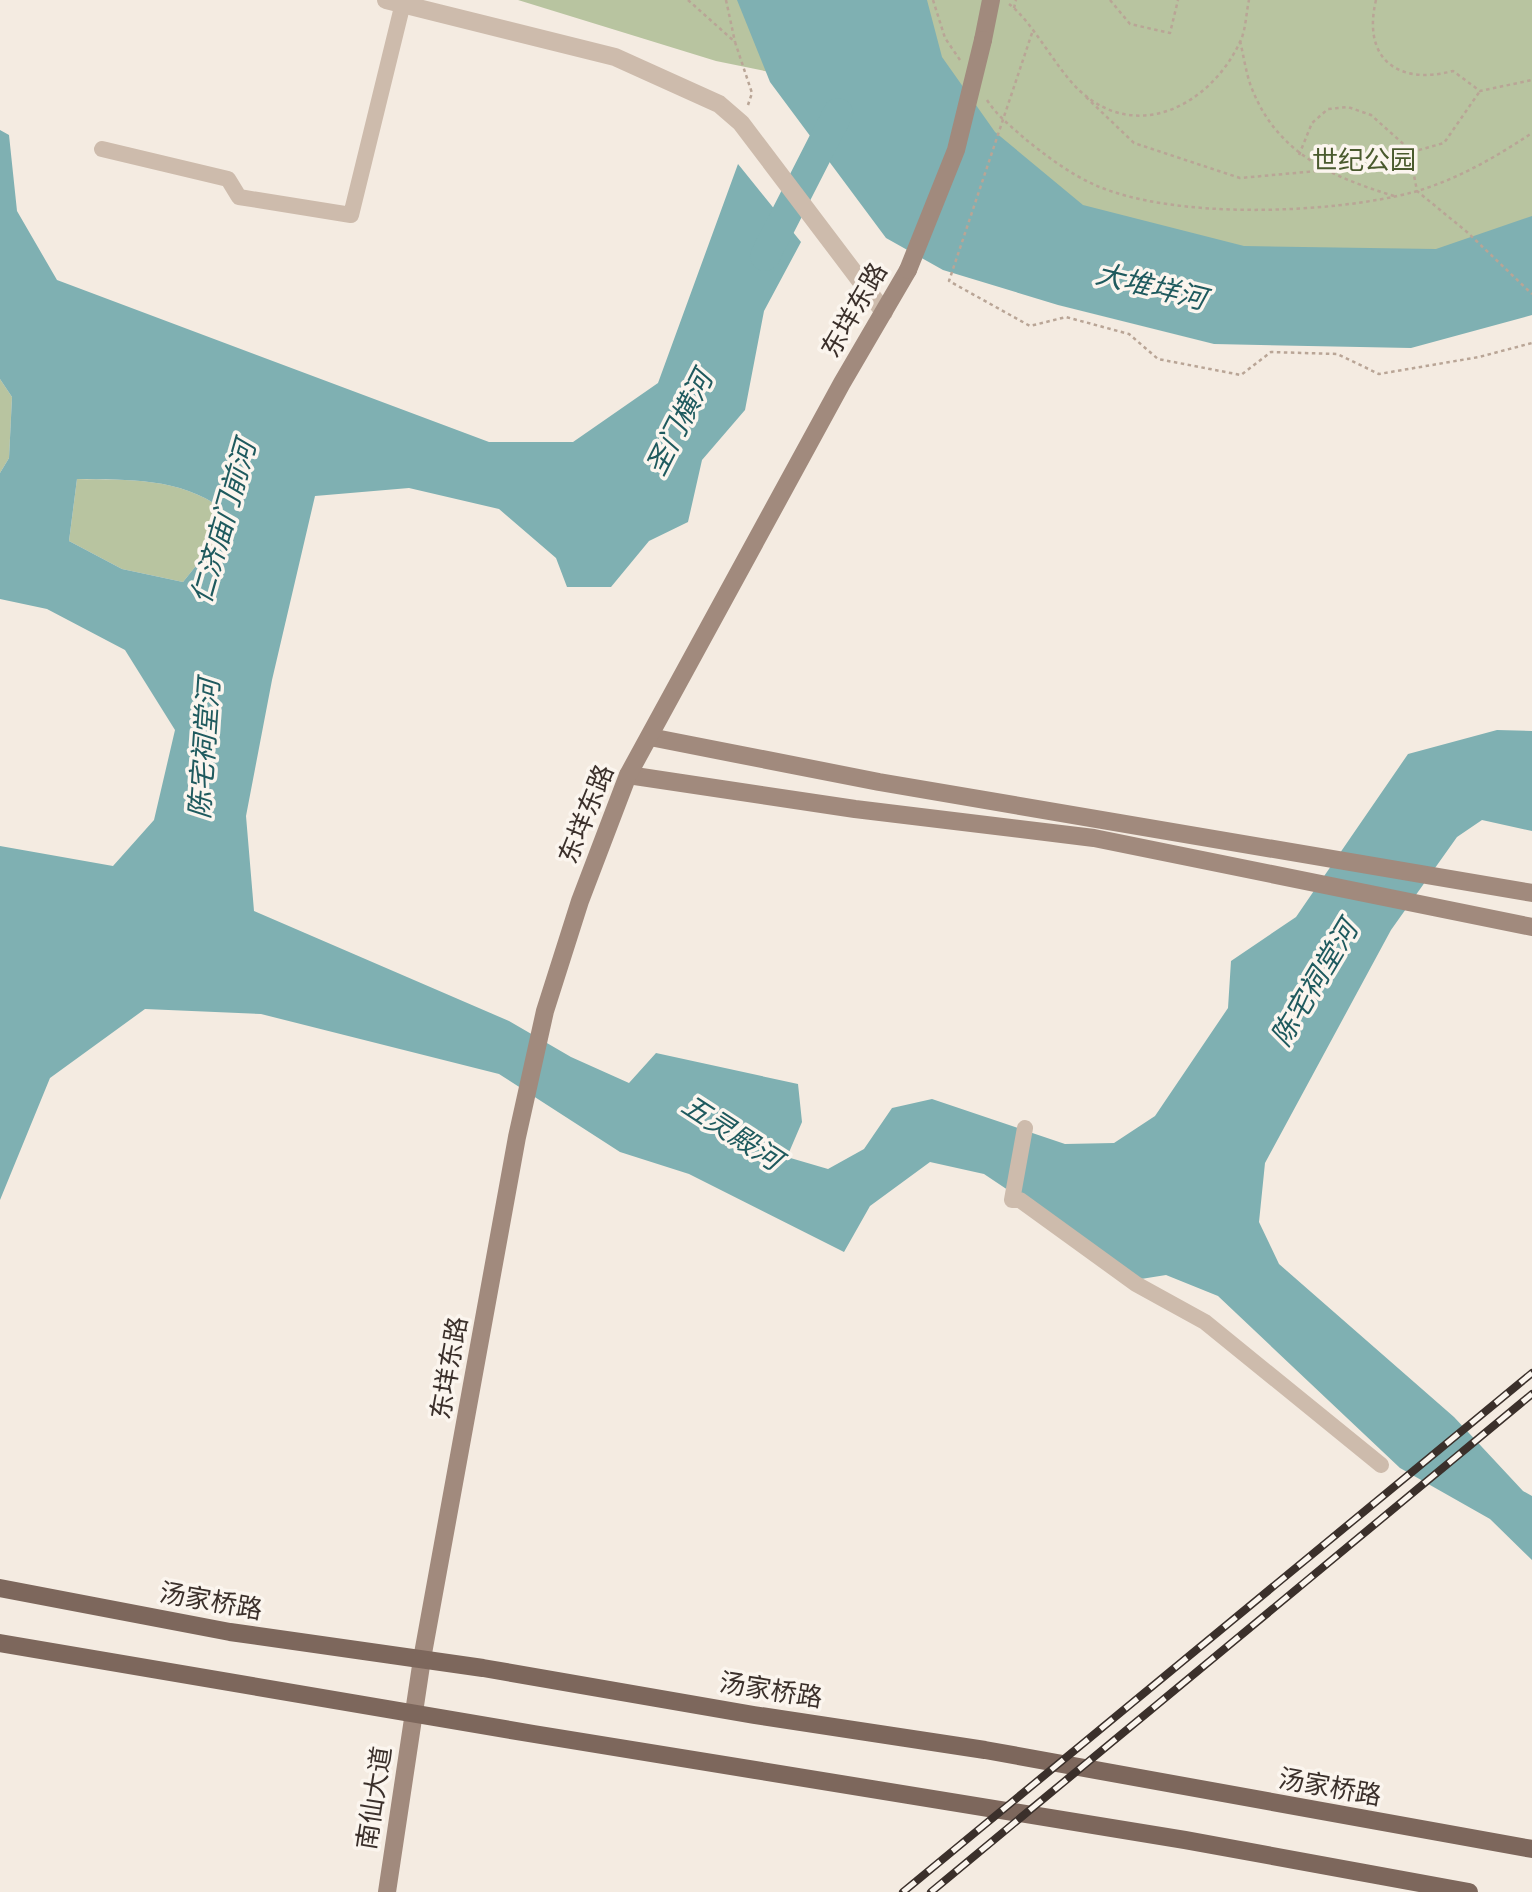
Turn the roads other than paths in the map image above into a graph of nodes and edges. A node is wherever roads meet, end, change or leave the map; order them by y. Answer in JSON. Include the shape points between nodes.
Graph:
{"nodes":[{"id":1,"x":991,"y":0,"type":"edge"},
{"id":2,"x":395,"y":2,"type":"edge"},
{"id":3,"x":102,"y":149,"type":"dead end"},
{"id":4,"x":884,"y":312,"type":"junction"},
{"id":5,"x":650,"y":737,"type":"junction"},
{"id":6,"x":628,"y":775,"type":"junction"},
{"id":7,"x":1532,"y":893,"type":"edge"},
{"id":8,"x":1532,"y":927,"type":"edge"},
{"id":9,"x":1026,"y":1128,"type":"dead end"},
{"id":10,"x":1381,"y":1465,"type":"dead end"},
{"id":11,"x":0,"y":1588,"type":"edge"},
{"id":12,"x":0,"y":1643,"type":"edge"},
{"id":13,"x":422,"y":1659,"type":"junction"},
{"id":14,"x":414,"y":1712,"type":"junction"},
{"id":15,"x":1532,"y":1849,"type":"edge"},
{"id":16,"x":387,"y":1892,"type":"edge"},
{"id":17,"x":1469,"y":1892,"type":"edge"}],
"edges":[{"from":1,"to":4,"type":"main road","name":"东垟东路","bridge":true,"via":[[956,150],[908,270]]},
{"from":2,"to":3,"type":"street","via":[[351,215],[239,197],[228,179]]},
{"from":2,"to":4,"type":"street","via":[[615,57],[719,104],[741,123]]},
{"from":4,"to":5,"type":"main road","name":"东垟东路"},
{"from":5,"to":6,"type":"main road","name":"东垟东路"},
{"from":5,"to":7,"type":"main road","via":[[879,782]]},
{"from":6,"to":8,"type":"main road","via":[[1094,838]]},
{"from":6,"to":13,"type":"main road","name":"东垟东路","via":[[545,1011],[517,1137]]},
{"from":9,"to":10,"type":"street","via":[[1012,1200],[1020,1200],[1136,1284],[1205,1321]]},
{"from":11,"to":13,"type":"main road","name":"汤家桥路","via":[[230,1632]]},
{"from":12,"to":14,"type":"main road"},
{"from":13,"to":14,"type":"main road","name":"东垟东路"},
{"from":13,"to":15,"type":"main road","name":"汤家桥路","via":[[985,1750]]},
{"from":14,"to":16,"type":"main road","name":"南仙大道"},
{"from":14,"to":17,"type":"main road"}]}
